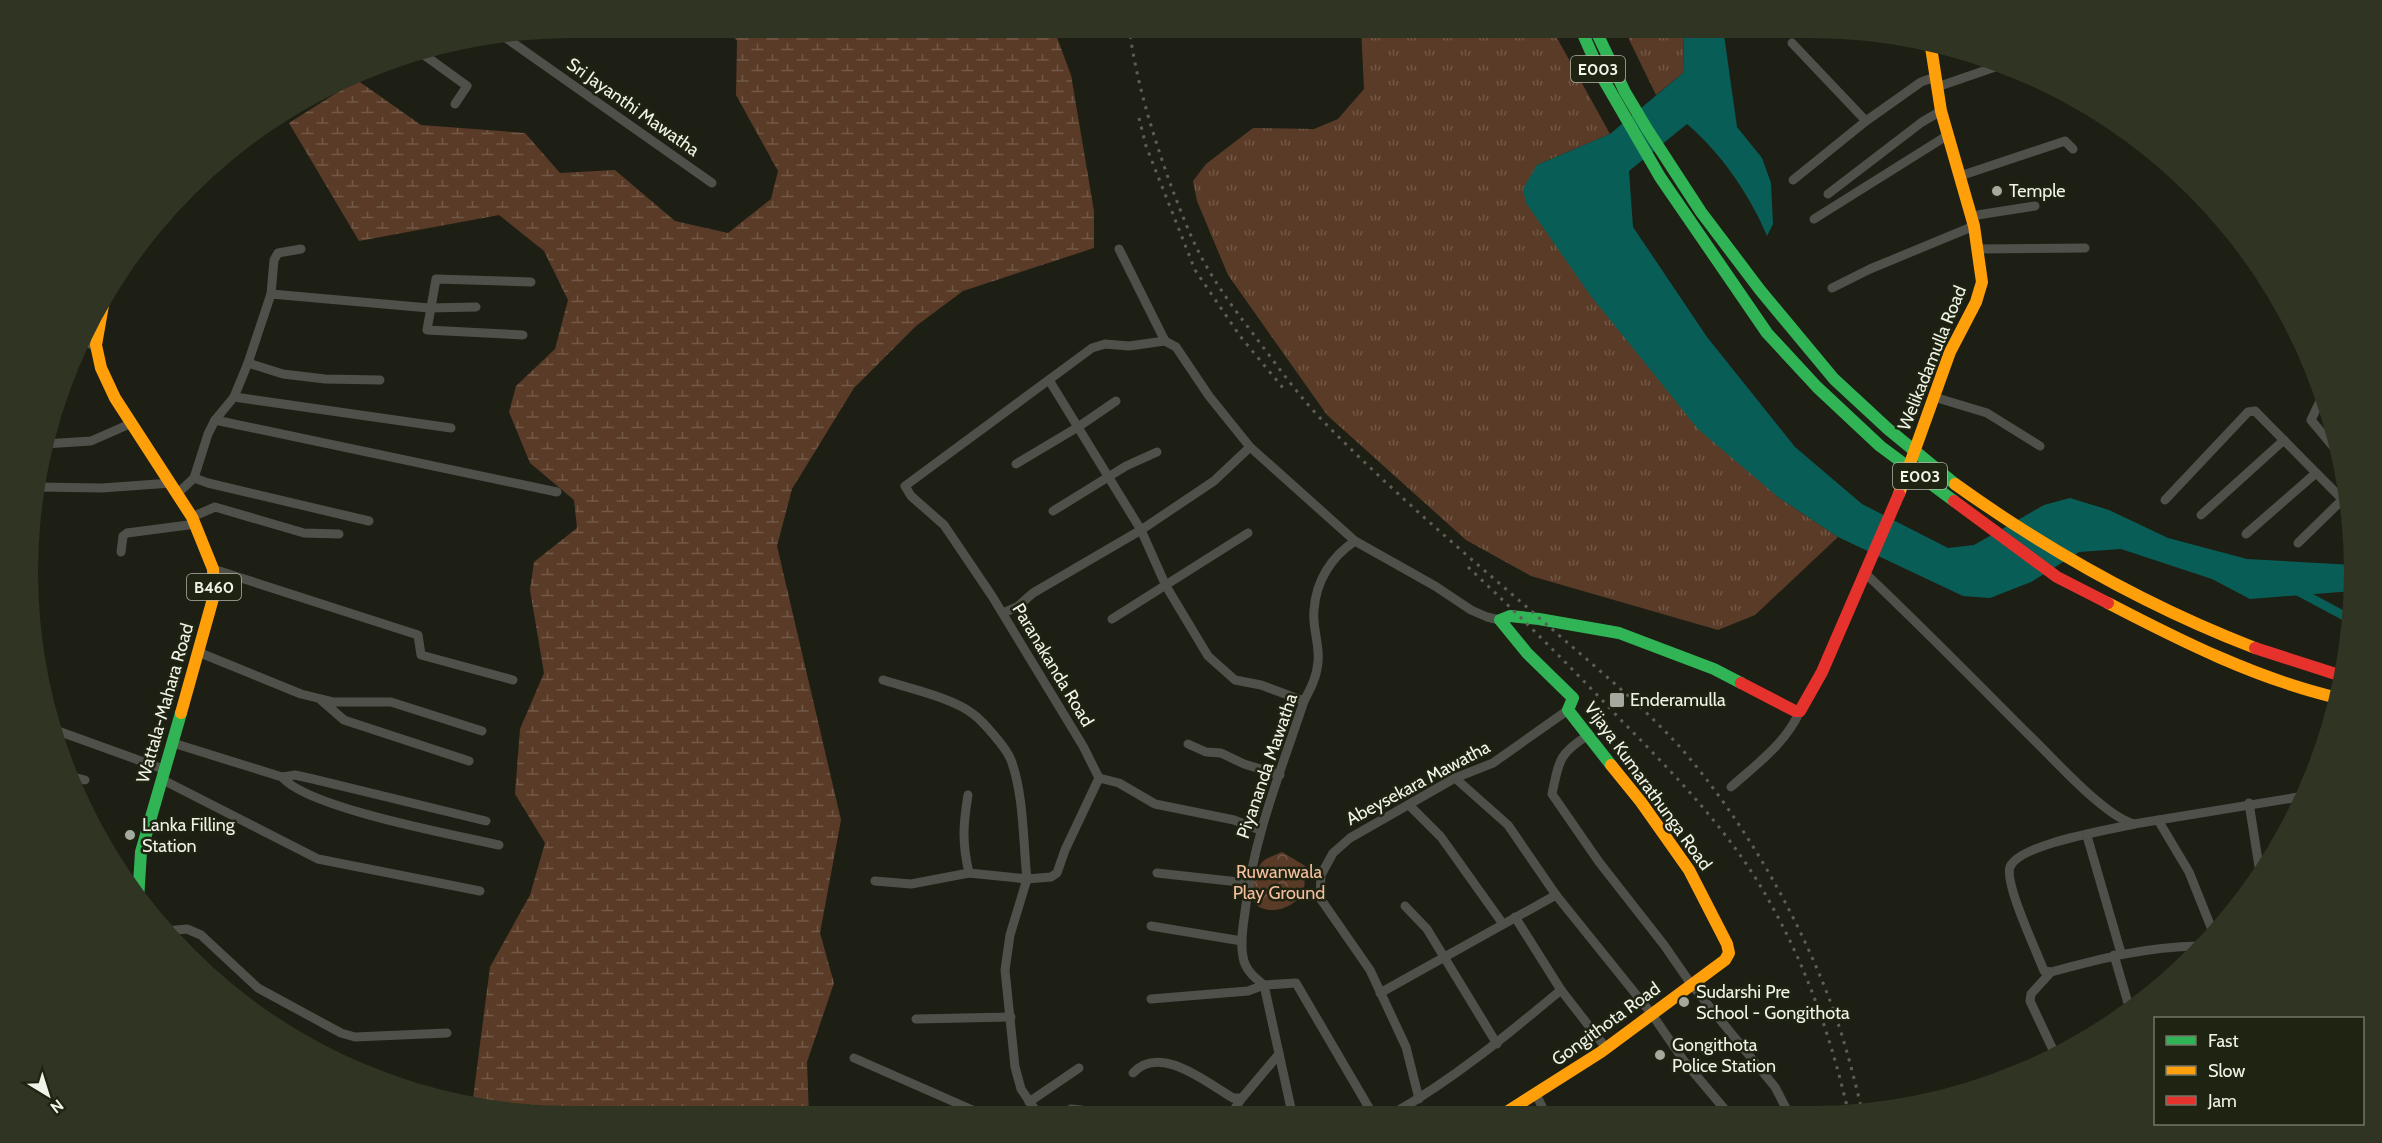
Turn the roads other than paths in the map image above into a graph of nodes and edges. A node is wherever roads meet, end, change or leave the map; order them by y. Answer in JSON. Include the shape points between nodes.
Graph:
{"nodes":[{"id":1,"x":1582,"y":38,"type":"edge"},
{"id":2,"x":1599,"y":38,"type":"edge"},
{"id":3,"x":511,"y":41,"type":"edge"},
{"id":4,"x":1792,"y":43,"type":"dead end"},
{"id":5,"x":1932,"y":52,"type":"edge"},
{"id":6,"x":428,"y":58,"type":"edge"},
{"id":7,"x":1988,"y":68,"type":"edge"},
{"id":8,"x":1936,"y":82,"type":"junction"},
{"id":9,"x":455,"y":104,"type":"dead end"},
{"id":10,"x":1941,"y":111,"type":"junction"},
{"id":11,"x":1866,"y":121,"type":"junction"},
{"id":12,"x":1948,"y":135,"type":"junction"},
{"id":13,"x":2073,"y":149,"type":"dead end"},
{"id":14,"x":1960,"y":176,"type":"junction"},
{"id":15,"x":1792,"y":180,"type":"dead end"},
{"id":16,"x":712,"y":183,"type":"dead end"},
{"id":17,"x":1828,"y":194,"type":"dead end"},
{"id":18,"x":2035,"y":206,"type":"dead end"},
{"id":19,"x":1814,"y":219,"type":"dead end"},
{"id":20,"x":1973,"y":221,"type":"junction"},
{"id":21,"x":2085,"y":248,"type":"dead end"},
{"id":22,"x":301,"y":249,"type":"dead end"},
{"id":23,"x":1119,"y":249,"type":"dead end"},
{"id":24,"x":1978,"y":249,"type":"junction"},
{"id":25,"x":531,"y":282,"type":"dead end"},
{"id":26,"x":1832,"y":288,"type":"dead end"},
{"id":27,"x":271,"y":294,"type":"junction"},
{"id":28,"x":476,"y":307,"type":"dead end"},
{"id":29,"x":429,"y":308,"type":"junction"},
{"id":30,"x":101,"y":320,"type":"edge"},
{"id":31,"x":523,"y":335,"type":"dead end"},
{"id":32,"x":1165,"y":341,"type":"junction"},
{"id":33,"x":89,"y":344,"type":"edge"},
{"id":34,"x":96,"y":345,"type":"junction"},
{"id":35,"x":249,"y":363,"type":"junction"},
{"id":36,"x":380,"y":380,"type":"dead end"},
{"id":37,"x":1049,"y":380,"type":"junction"},
{"id":38,"x":234,"y":397,"type":"junction"},
{"id":39,"x":1934,"y":397,"type":"junction"},
{"id":40,"x":1116,"y":400,"type":"dead end"},
{"id":41,"x":2318,"y":406,"type":"edge"},
{"id":42,"x":215,"y":420,"type":"junction"},
{"id":43,"x":132,"y":423,"type":"junction"},
{"id":44,"x":1078,"y":427,"type":"junction"},
{"id":45,"x":450,"y":428,"type":"dead end"},
{"id":46,"x":2284,"y":440,"type":"junction"},
{"id":47,"x":2328,"y":440,"type":"edge"},
{"id":48,"x":54,"y":443,"type":"edge"},
{"id":49,"x":2040,"y":446,"type":"dead end"},
{"id":50,"x":1250,"y":447,"type":"junction"},
{"id":51,"x":1157,"y":452,"type":"dead end"},
{"id":52,"x":1016,"y":464,"type":"dead end"},
{"id":53,"x":2316,"y":473,"type":"junction"},
{"id":54,"x":194,"y":478,"type":"junction"},
{"id":55,"x":1109,"y":479,"type":"junction"},
{"id":56,"x":45,"y":487,"type":"edge"},
{"id":57,"x":175,"y":488,"type":"junction"},
{"id":58,"x":556,"y":492,"type":"dead end"},
{"id":59,"x":2339,"y":497,"type":"edge"},
{"id":60,"x":2164,"y":500,"type":"dead end"},
{"id":61,"x":2340,"y":507,"type":"edge"},
{"id":62,"x":1053,"y":511,"type":"dead end"},
{"id":63,"x":2201,"y":515,"type":"dead end"},
{"id":64,"x":194,"y":520,"type":"junction"},
{"id":65,"x":369,"y":521,"type":"dead end"},
{"id":66,"x":1141,"y":530,"type":"junction"},
{"id":67,"x":1248,"y":532,"type":"dead end"},
{"id":68,"x":339,"y":534,"type":"dead end"},
{"id":69,"x":2246,"y":534,"type":"dead end"},
{"id":70,"x":1355,"y":541,"type":"junction"},
{"id":71,"x":2298,"y":543,"type":"dead end"},
{"id":72,"x":121,"y":552,"type":"dead end"},
{"id":73,"x":213,"y":569,"type":"junction"},
{"id":74,"x":1865,"y":573,"type":"junction"},
{"id":75,"x":1166,"y":586,"type":"junction"},
{"id":76,"x":1003,"y":613,"type":"junction"},
{"id":77,"x":1112,"y":619,"type":"dead end"},
{"id":78,"x":1500,"y":620,"type":"junction"},
{"id":79,"x":198,"y":652,"type":"junction"},
{"id":80,"x":2334,"y":674,"type":"edge"},
{"id":81,"x":513,"y":680,"type":"dead end"},
{"id":82,"x":883,"y":680,"type":"dead end"},
{"id":83,"x":2329,"y":696,"type":"edge"},
{"id":84,"x":320,"y":699,"type":"junction"},
{"id":85,"x":1304,"y":701,"type":"junction"},
{"id":86,"x":1568,"y":710,"type":"junction"},
{"id":87,"x":1800,"y":711,"type":"junction"},
{"id":88,"x":63,"y":732,"type":"edge"},
{"id":89,"x":482,"y":732,"type":"dead end"},
{"id":90,"x":1587,"y":736,"type":"junction"},
{"id":91,"x":173,"y":743,"type":"junction"},
{"id":92,"x":1188,"y":744,"type":"dead end"},
{"id":93,"x":469,"y":761,"type":"dead end"},
{"id":94,"x":165,"y":775,"type":"junction"},
{"id":95,"x":1280,"y":775,"type":"junction"},
{"id":96,"x":282,"y":777,"type":"junction"},
{"id":97,"x":1099,"y":778,"type":"junction"},
{"id":98,"x":1455,"y":778,"type":"junction"},
{"id":99,"x":79,"y":779,"type":"edge"},
{"id":100,"x":85,"y":780,"type":"dead end"},
{"id":101,"x":1731,"y":787,"type":"dead end"},
{"id":102,"x":968,"y":795,"type":"dead end"},
{"id":103,"x":2294,"y":797,"type":"edge"},
{"id":104,"x":2249,"y":803,"type":"junction"},
{"id":105,"x":1409,"y":805,"type":"junction"},
{"id":106,"x":2158,"y":820,"type":"junction"},
{"id":107,"x":486,"y":821,"type":"dead end"},
{"id":108,"x":2134,"y":824,"type":"junction"},
{"id":109,"x":1260,"y":830,"type":"junction"},
{"id":110,"x":2087,"y":836,"type":"junction"},
{"id":111,"x":499,"y":845,"type":"dead end"},
{"id":112,"x":2259,"y":862,"type":"edge"},
{"id":113,"x":969,"y":873,"type":"junction"},
{"id":114,"x":1157,"y":873,"type":"dead end"},
{"id":115,"x":1027,"y":879,"type":"junction"},
{"id":116,"x":875,"y":881,"type":"dead end"},
{"id":117,"x":1248,"y":883,"type":"junction"},
{"id":118,"x":139,"y":885,"type":"edge"},
{"id":119,"x":480,"y":891,"type":"dead end"},
{"id":120,"x":1556,"y":895,"type":"junction"},
{"id":121,"x":1405,"y":906,"type":"dead end"},
{"id":122,"x":1515,"y":917,"type":"junction"},
{"id":123,"x":1503,"y":924,"type":"junction"},
{"id":124,"x":1151,"y":926,"type":"dead end"},
{"id":125,"x":2210,"y":926,"type":"edge"},
{"id":126,"x":176,"y":930,"type":"edge"},
{"id":127,"x":1242,"y":941,"type":"junction"},
{"id":128,"x":2191,"y":946,"type":"edge"},
{"id":129,"x":2118,"y":954,"type":"junction"},
{"id":130,"x":1444,"y":958,"type":"junction"},
{"id":131,"x":1725,"y":960,"type":"joint"},
{"id":132,"x":2051,"y":972,"type":"junction"},
{"id":133,"x":1691,"y":984,"type":"junction"},
{"id":134,"x":1264,"y":985,"type":"junction"},
{"id":135,"x":1562,"y":990,"type":"junction"},
{"id":136,"x":1380,"y":993,"type":"junction"},
{"id":137,"x":1151,"y":999,"type":"dead end"},
{"id":138,"x":2128,"y":1001,"type":"edge"},
{"id":139,"x":1651,"y":1013,"type":"junction"},
{"id":140,"x":1011,"y":1017,"type":"junction"},
{"id":141,"x":916,"y":1019,"type":"dead end"},
{"id":142,"x":447,"y":1033,"type":"dead end"},
{"id":143,"x":1497,"y":1044,"type":"junction"},
{"id":144,"x":2052,"y":1047,"type":"edge"},
{"id":145,"x":1606,"y":1048,"type":"junction"},
{"id":146,"x":1279,"y":1054,"type":"junction"},
{"id":147,"x":854,"y":1058,"type":"dead end"},
{"id":148,"x":1079,"y":1068,"type":"dead end"},
{"id":149,"x":1133,"y":1072,"type":"dead end"},
{"id":150,"x":1536,"y":1094,"type":"junction"},
{"id":151,"x":1242,"y":1098,"type":"junction"},
{"id":152,"x":1419,"y":1099,"type":"junction"},
{"id":153,"x":1029,"y":1102,"type":"junction"},
{"id":154,"x":965,"y":1106,"type":"edge"},
{"id":155,"x":1032,"y":1106,"type":"edge"},
{"id":156,"x":1236,"y":1106,"type":"edge"},
{"id":157,"x":1290,"y":1106,"type":"edge"},
{"id":158,"x":1368,"y":1106,"type":"edge"},
{"id":159,"x":1406,"y":1106,"type":"edge"},
{"id":160,"x":1517,"y":1106,"type":"edge"},
{"id":161,"x":1542,"y":1106,"type":"edge"},
{"id":162,"x":1722,"y":1106,"type":"edge"},
{"id":163,"x":1785,"y":1106,"type":"edge"}],
"edges":[{"from":1,"to":83,"type":"main road","number":"E003","via":[[1660,177],[1767,333],[1880,446],[2057,577],[2250,670]]},
{"from":2,"to":80,"type":"main road","number":"E003","via":[[1629,99],[1734,258],[1832,377],[1893,434],[1971,496],[2072,562],[2213,633]]},
{"from":3,"to":16,"type":"street","name":"Sri Jayanthi Mawatha"},
{"from":4,"to":11,"type":"street"},
{"from":5,"to":8,"type":"main road","name":"Welikadamulla Road"},
{"from":6,"to":9,"type":"street","via":[[467,86]]},
{"from":7,"to":8,"type":"street"},
{"from":8,"to":10,"type":"main road","name":"Welikadamulla Road"},
{"from":8,"to":11,"type":"street","via":[[1921,82]]},
{"from":10,"to":12,"type":"main road","name":"Welikadamulla Road"},
{"from":10,"to":17,"type":"street"},
{"from":11,"to":15,"type":"street"},
{"from":12,"to":14,"type":"main road","name":"Welikadamulla Road"},
{"from":12,"to":19,"type":"street"},
{"from":13,"to":14,"type":"street","via":[[2065,141]]},
{"from":14,"to":20,"type":"main road","name":"Welikadamulla Road"},
{"from":18,"to":20,"type":"street"},
{"from":20,"to":24,"type":"main road","name":"Welikadamulla Road"},
{"from":20,"to":26,"type":"street"},
{"from":21,"to":24,"type":"street"},
{"from":22,"to":27,"type":"street","via":[[278,253]]},
{"from":23,"to":32,"type":"street"},
{"from":24,"to":39,"type":"main road","name":"Welikadamulla Road","via":[[1982,282]]},
{"from":25,"to":29,"type":"street","via":[[436,279]]},
{"from":27,"to":29,"type":"street"},
{"from":27,"to":35,"type":"street"},
{"from":28,"to":29,"type":"street"},
{"from":29,"to":31,"type":"street","via":[[427,330]]},
{"from":30,"to":34,"type":"main road","name":"Wattala-Mahara Road","number":"B460"},
{"from":32,"to":37,"type":"street","via":[[1092,348]]},
{"from":32,"to":50,"type":"street","via":[[1176,347]]},
{"from":33,"to":34,"type":"street"},
{"from":34,"to":43,"type":"main road","name":"Wattala-Mahara Road","number":"B460","via":[[100,368]]},
{"from":35,"to":36,"type":"street","via":[[283,374]]},
{"from":35,"to":38,"type":"street"},
{"from":37,"to":44,"type":"street"},
{"from":37,"to":76,"type":"street","name":"Paranakanda Road","via":[[905,486],[944,525]]},
{"from":38,"to":42,"type":"street"},
{"from":38,"to":45,"type":"street"},
{"from":39,"to":49,"type":"street","via":[[1987,413]]},
{"from":39,"to":74,"type":"main road","name":"Welikadamulla Road"},
{"from":40,"to":44,"type":"street"},
{"from":41,"to":47,"type":"street","via":[[2311,420]]},
{"from":42,"to":54,"type":"street"},
{"from":42,"to":58,"type":"street"},
{"from":43,"to":48,"type":"street","via":[[91,441]]},
{"from":43,"to":57,"type":"main road","name":"Wattala-Mahara Road","number":"B460"},
{"from":44,"to":52,"type":"street"},
{"from":44,"to":55,"type":"street"},
{"from":46,"to":53,"type":"street"},
{"from":46,"to":60,"type":"street","via":[[2255,411],[2248,412]]},
{"from":46,"to":63,"type":"street"},
{"from":50,"to":66,"type":"street","via":[[1214,481]]},
{"from":50,"to":70,"type":"street"},
{"from":51,"to":55,"type":"street"},
{"from":53,"to":59,"type":"street"},
{"from":53,"to":69,"type":"street"},
{"from":54,"to":57,"type":"street"},
{"from":54,"to":65,"type":"street"},
{"from":55,"to":62,"type":"street"},
{"from":55,"to":66,"type":"street"},
{"from":56,"to":57,"type":"street"},
{"from":57,"to":64,"type":"main road","name":"Wattala-Mahara Road","number":"B460"},
{"from":61,"to":71,"type":"street"},
{"from":64,"to":68,"type":"street","via":[[215,507],[304,533]]},
{"from":64,"to":72,"type":"street","via":[[127,533]]},
{"from":64,"to":73,"type":"main road","name":"Wattala-Mahara Road","number":"B460"},
{"from":66,"to":75,"type":"street"},
{"from":66,"to":76,"type":"street"},
{"from":67,"to":75,"type":"street"},
{"from":70,"to":78,"type":"street","via":[[1471,610]]},
{"from":70,"to":85,"type":"street","name":"Piyananda Mawatha","via":[[1326,568],[1319,587],[1314,611],[1319,660]]},
{"from":73,"to":79,"type":"main road","name":"Wattala-Mahara Road","number":"B460","via":[[214,595]]},
{"from":73,"to":81,"type":"street","via":[[418,635],[421,655]]},
{"from":74,"to":87,"type":"main road","name":"Welikadamulla Road","via":[[1822,672]]},
{"from":74,"to":108,"type":"street","via":[[2063,768],[2101,803]]},
{"from":75,"to":77,"type":"street"},
{"from":75,"to":85,"type":"street","via":[[1208,656],[1235,680]]},
{"from":76,"to":97,"type":"street","name":"Paranakanda Road"},
{"from":78,"to":86,"type":"main road","name":"Vijaya Kumarathunga Road","via":[[1573,698]]},
{"from":78,"to":87,"type":"main road","via":[[1510,616],[1539,619],[1619,633],[1714,669]]},
{"from":79,"to":84,"type":"street"},
{"from":79,"to":91,"type":"main road","name":"Wattala-Mahara Road","number":"B460"},
{"from":82,"to":115,"type":"street","via":[[953,703],[973,714],[1011,758],[1023,820]]},
{"from":84,"to":89,"type":"street","via":[[390,702]]},
{"from":84,"to":93,"type":"street","via":[[344,720]]},
{"from":85,"to":95,"type":"street","name":"Piyananda Mawatha"},
{"from":86,"to":90,"type":"main road","name":"Vijaya Kumarathunga Road"},
{"from":86,"to":98,"type":"street","name":"Abeysekara Mawatha","via":[[1493,763]]},
{"from":87,"to":101,"type":"street","name":"Welikadamulla Road","via":[[1794,725],[1774,748]]},
{"from":88,"to":94,"type":"street"},
{"from":90,"to":131,"type":"main road","name":"Vijaya Kumarathunga Road","via":[[1689,870],[1727,944],[1729,953]]},
{"from":90,"to":133,"type":"street","via":[[1559,760],[1552,794]]},
{"from":91,"to":94,"type":"main road","name":"Wattala-Mahara Road","number":"B460"},
{"from":91,"to":96,"type":"street"},
{"from":92,"to":95,"type":"street"},
{"from":94,"to":118,"type":"main road","name":"Wattala-Mahara Road","number":"B460","via":[[141,852]]},
{"from":94,"to":119,"type":"street","via":[[318,859]]},
{"from":95,"to":109,"type":"street","name":"Piyananda Mawatha"},
{"from":96,"to":107,"type":"street","via":[[295,775]]},
{"from":96,"to":111,"type":"street","via":[[314,797],[358,813]]},
{"from":97,"to":109,"type":"street","via":[[1119,783],[1155,804],[1234,820]]},
{"from":97,"to":115,"type":"street","via":[[1057,873]]},
{"from":98,"to":105,"type":"street","name":"Abeysekara Mawatha"},
{"from":98,"to":120,"type":"street","via":[[1508,825]]},
{"from":99,"to":100,"type":"street"},
{"from":102,"to":113,"type":"street","via":[[963,846]]},
{"from":103,"to":104,"type":"street"},
{"from":104,"to":106,"type":"street"},
{"from":104,"to":112,"type":"street"},
{"from":105,"to":123,"type":"street","via":[[1441,837]]},
{"from":105,"to":136,"type":"street","name":"Abeysekara Mawatha","via":[[1350,838],[1333,853],[1321,875],[1320,898],[1370,970]]},
{"from":106,"to":108,"type":"street"},
{"from":106,"to":125,"type":"street","via":[[2189,872]]},
{"from":108,"to":110,"type":"street"},
{"from":109,"to":117,"type":"street","name":"Piyananda Mawatha"},
{"from":110,"to":129,"type":"street"},
{"from":110,"to":132,"type":"street","via":[[2044,844],[2010,866],[2009,879],[2017,905],[2044,971]]},
{"from":113,"to":115,"type":"street"},
{"from":113,"to":116,"type":"street","via":[[911,884]]},
{"from":114,"to":117,"type":"street"},
{"from":115,"to":140,"type":"street","via":[[1010,935],[1005,970]]},
{"from":117,"to":127,"type":"street","name":"Piyananda Mawatha"},
{"from":120,"to":122,"type":"street"},
{"from":120,"to":139,"type":"street"},
{"from":121,"to":130,"type":"street","via":[[1427,929]]},
{"from":122,"to":123,"type":"street"},
{"from":122,"to":135,"type":"street"},
{"from":123,"to":130,"type":"street"},
{"from":124,"to":127,"type":"street"},
{"from":126,"to":142,"type":"street","via":[[188,929],[201,935],[258,988],[341,1033]]},
{"from":127,"to":134,"type":"street","name":"Piyananda Mawatha","via":[[1243,959],[1252,976]]},
{"from":128,"to":129,"type":"street"},
{"from":129,"to":132,"type":"street"},
{"from":129,"to":138,"type":"street"},
{"from":130,"to":136,"type":"street"},
{"from":130,"to":143,"type":"street"},
{"from":131,"to":133,"type":"main road","name":"Gongithota Road"},
{"from":132,"to":144,"type":"street","via":[[2031,994],[2030,1001]]},
{"from":133,"to":139,"type":"main road","name":"Gongithota Road"},
{"from":133,"to":163,"type":"street","via":[[1775,1087]]},
{"from":134,"to":137,"type":"street","via":[[1248,992]]},
{"from":134,"to":146,"type":"street","name":"Piyananda Mawatha"},
{"from":134,"to":158,"type":"street","via":[[1296,983]]},
{"from":135,"to":143,"type":"street"},
{"from":135,"to":145,"type":"street"},
{"from":136,"to":152,"type":"street","name":"Abeysekara Mawatha","via":[[1406,1047]]},
{"from":139,"to":145,"type":"main road","name":"Gongithota Road"},
{"from":139,"to":162,"type":"street"},
{"from":140,"to":141,"type":"street"},
{"from":140,"to":153,"type":"street","via":[[1015,1067]]},
{"from":143,"to":152,"type":"street"},
{"from":145,"to":150,"type":"main road","name":"Gongithota Road"},
{"from":146,"to":151,"type":"street"},
{"from":146,"to":157,"type":"street","name":"Piyananda Mawatha"},
{"from":147,"to":154,"type":"street"},
{"from":148,"to":153,"type":"street"},
{"from":149,"to":151,"type":"street","via":[[1140,1065],[1155,1061],[1172,1063],[1233,1098]]},
{"from":150,"to":160,"type":"main road","name":"Gongithota Road"},
{"from":150,"to":161,"type":"street"},
{"from":151,"to":156,"type":"street"},
{"from":152,"to":159,"type":"street"},
{"from":153,"to":155,"type":"street"}]}
